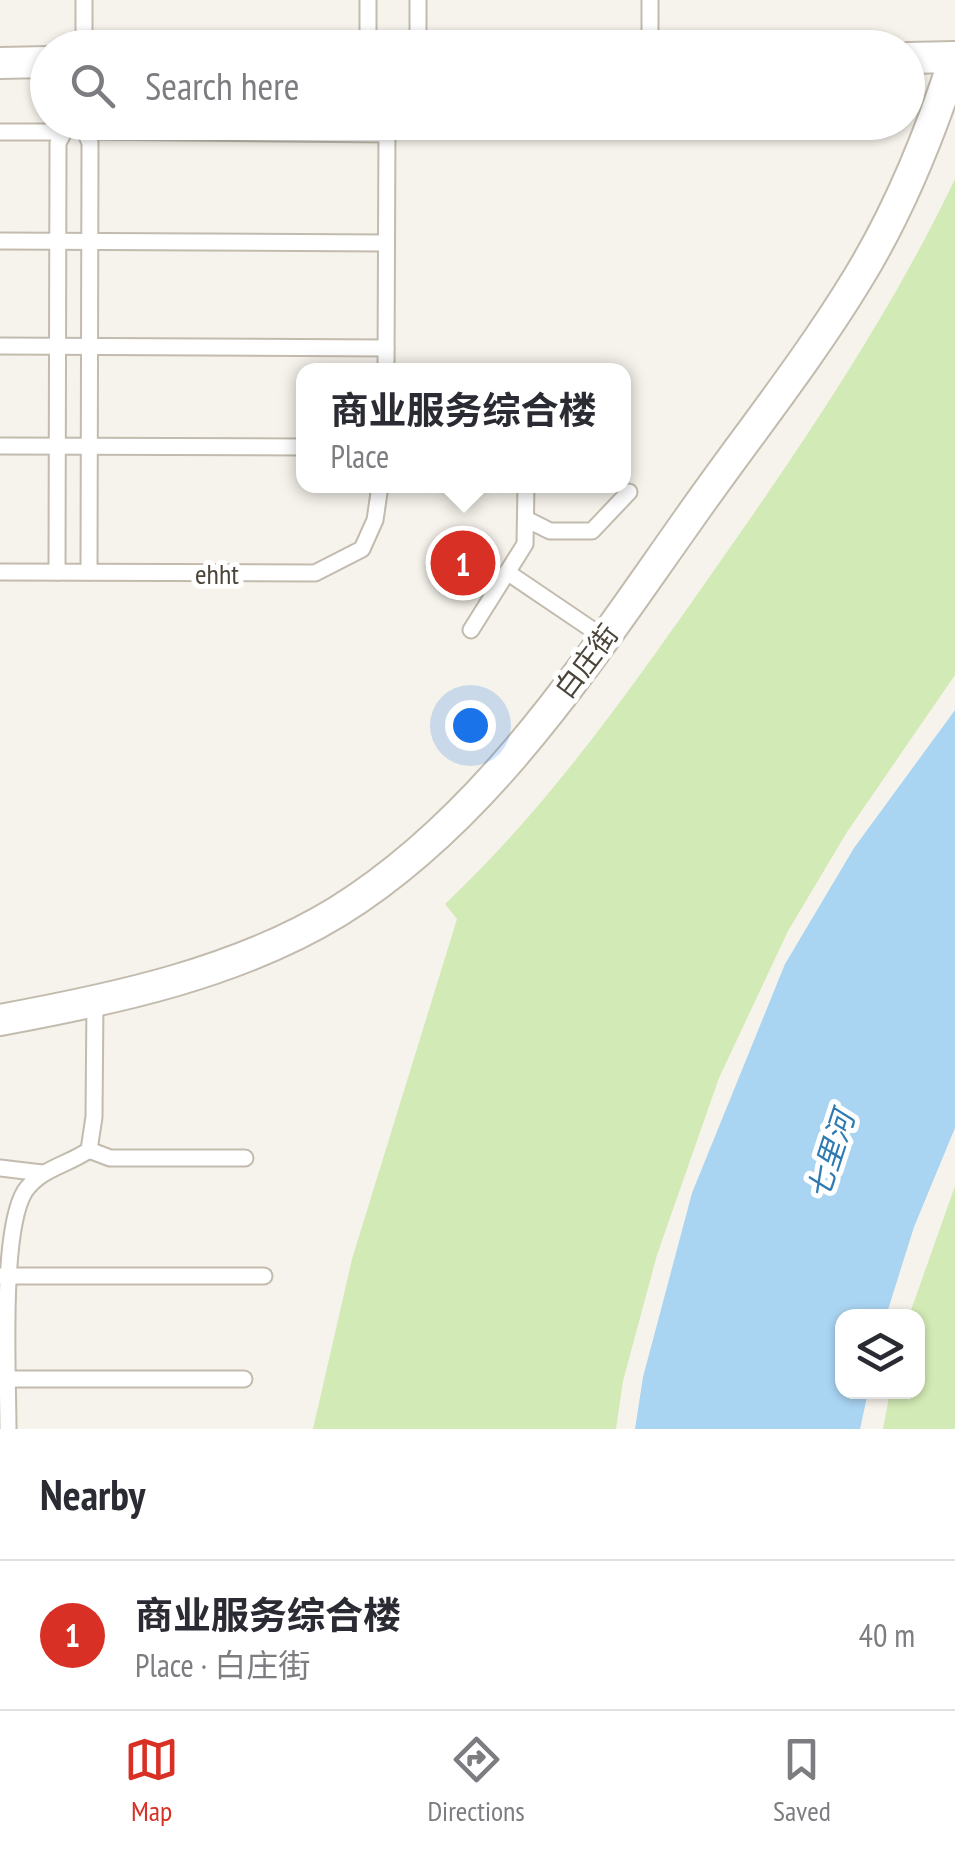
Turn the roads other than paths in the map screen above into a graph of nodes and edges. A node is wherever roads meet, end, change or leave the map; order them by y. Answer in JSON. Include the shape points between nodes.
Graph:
{"nodes":[{"id":1,"x":84,"y":0,"type":"edge"},
{"id":2,"x":368,"y":0,"type":"edge"},
{"id":3,"x":418,"y":0,"type":"edge"},
{"id":4,"x":650,"y":0,"type":"edge"},
{"id":5,"x":84,"y":30,"type":"edge"},
{"id":6,"x":368,"y":30,"type":"edge"},
{"id":7,"x":418,"y":30,"type":"edge"},
{"id":8,"x":650,"y":30,"type":"edge"},
{"id":9,"x":955,"y":57,"type":"edge"},
{"id":10,"x":925,"y":58,"type":"edge"},
{"id":11,"x":30,"y":62,"type":"edge"},
{"id":12,"x":0,"y":63,"type":"edge"},
{"id":13,"x":30,"y":130,"type":"edge"},
{"id":14,"x":0,"y":132,"type":"edge"},
{"id":15,"x":925,"y":139,"type":"edge"},
{"id":16,"x":60,"y":140,"type":"edge"},
{"id":17,"x":89,"y":140,"type":"edge"},
{"id":18,"x":387,"y":140,"type":"edge"},
{"id":19,"x":925,"y":140,"type":"edge"},
{"id":20,"x":0,"y":241,"type":"edge"},
{"id":21,"x":57,"y":241,"type":"junction"},
{"id":22,"x":90,"y":241,"type":"junction"},
{"id":23,"x":386,"y":243,"type":"junction"},
{"id":24,"x":0,"y":346,"type":"edge"},
{"id":25,"x":57,"y":346,"type":"junction"},
{"id":26,"x":89,"y":346,"type":"junction"},
{"id":27,"x":386,"y":348,"type":"junction"},
{"id":28,"x":386,"y":363,"type":"edge"},
{"id":29,"x":0,"y":446,"type":"edge"},
{"id":30,"x":57,"y":446,"type":"junction"},
{"id":31,"x":89,"y":446,"type":"junction"},
{"id":32,"x":296,"y":447,"type":"edge"},
{"id":33,"x":379,"y":493,"type":"edge"},
{"id":34,"x":526,"y":493,"type":"edge"},
{"id":35,"x":627,"y":493,"type":"edge"},
{"id":36,"x":526,"y":519,"type":"junction"},
{"id":37,"x":0,"y":572,"type":"edge"},
{"id":38,"x":57,"y":572,"type":"junction"},
{"id":39,"x":89,"y":572,"type":"junction"},
{"id":40,"x":507,"y":572,"type":"junction"},
{"id":41,"x":471,"y":630,"type":"dead end"},
{"id":42,"x":603,"y":637,"type":"junction"},
{"id":43,"x":95,"y":1000,"type":"junction"},
{"id":44,"x":0,"y":1020,"type":"edge"},
{"id":45,"x":89,"y":1150,"type":"junction"},
{"id":46,"x":246,"y":1158,"type":"dead end"},
{"id":47,"x":0,"y":1168,"type":"edge"},
{"id":48,"x":42,"y":1172,"type":"junction"},
{"id":49,"x":4,"y":1276,"type":"edge"},
{"id":50,"x":264,"y":1276,"type":"dead end"},
{"id":51,"x":4,"y":1379,"type":"edge"},
{"id":52,"x":244,"y":1379,"type":"dead end"},
{"id":53,"x":8,"y":1429,"type":"edge"}],
"edges":[{"from":1,"to":5,"type":"lane"},
{"from":2,"to":6,"type":"lane"},
{"from":3,"to":7,"type":"lane"},
{"from":4,"to":8,"type":"lane"},
{"from":9,"to":10,"type":"street"},
{"from":9,"to":15,"type":"street","name":"白庄街"},
{"from":11,"to":12,"type":"street"},
{"from":13,"to":14,"type":"lane"},
{"from":16,"to":21,"type":"lane"},
{"from":17,"to":22,"type":"lane"},
{"from":18,"to":23,"type":"lane"},
{"from":19,"to":42,"type":"street","name":"白庄街","via":[[858,278]]},
{"from":20,"to":21,"type":"lane"},
{"from":21,"to":22,"type":"lane"},
{"from":21,"to":25,"type":"lane"},
{"from":22,"to":23,"type":"lane"},
{"from":22,"to":26,"type":"lane"},
{"from":23,"to":27,"type":"lane"},
{"from":24,"to":25,"type":"lane"},
{"from":25,"to":26,"type":"lane"},
{"from":25,"to":30,"type":"lane"},
{"from":26,"to":27,"type":"lane"},
{"from":26,"to":31,"type":"lane"},
{"from":27,"to":28,"type":"lane"},
{"from":29,"to":30,"type":"lane"},
{"from":30,"to":31,"type":"lane"},
{"from":30,"to":38,"type":"lane"},
{"from":31,"to":32,"type":"lane"},
{"from":31,"to":39,"type":"lane"},
{"from":33,"to":39,"type":"lane","name":"ehht","via":[[362,549],[314,573]]},
{"from":34,"to":36,"type":"lane"},
{"from":35,"to":36,"type":"lane","via":[[592,531],[550,530]]},
{"from":36,"to":40,"type":"lane","via":[[525,544]]},
{"from":37,"to":38,"type":"lane","name":"ehht"},
{"from":38,"to":39,"type":"lane","name":"ehht"},
{"from":40,"to":41,"type":"lane"},
{"from":40,"to":42,"type":"lane"},
{"from":42,"to":43,"type":"street","name":"白庄街","via":[[511,760],[413,856],[338,911],[278,944]]},
{"from":43,"to":44,"type":"street","name":"白庄街"},
{"from":43,"to":45,"type":"lane"},
{"from":45,"to":46,"type":"lane","via":[[110,1158]]},
{"from":45,"to":48,"type":"lane"},
{"from":47,"to":48,"type":"lane"},
{"from":48,"to":49,"type":"lane","via":[[23,1192]]},
{"from":49,"to":50,"type":"lane"},
{"from":49,"to":51,"type":"lane"},
{"from":51,"to":52,"type":"lane"},
{"from":51,"to":53,"type":"lane"}]}
